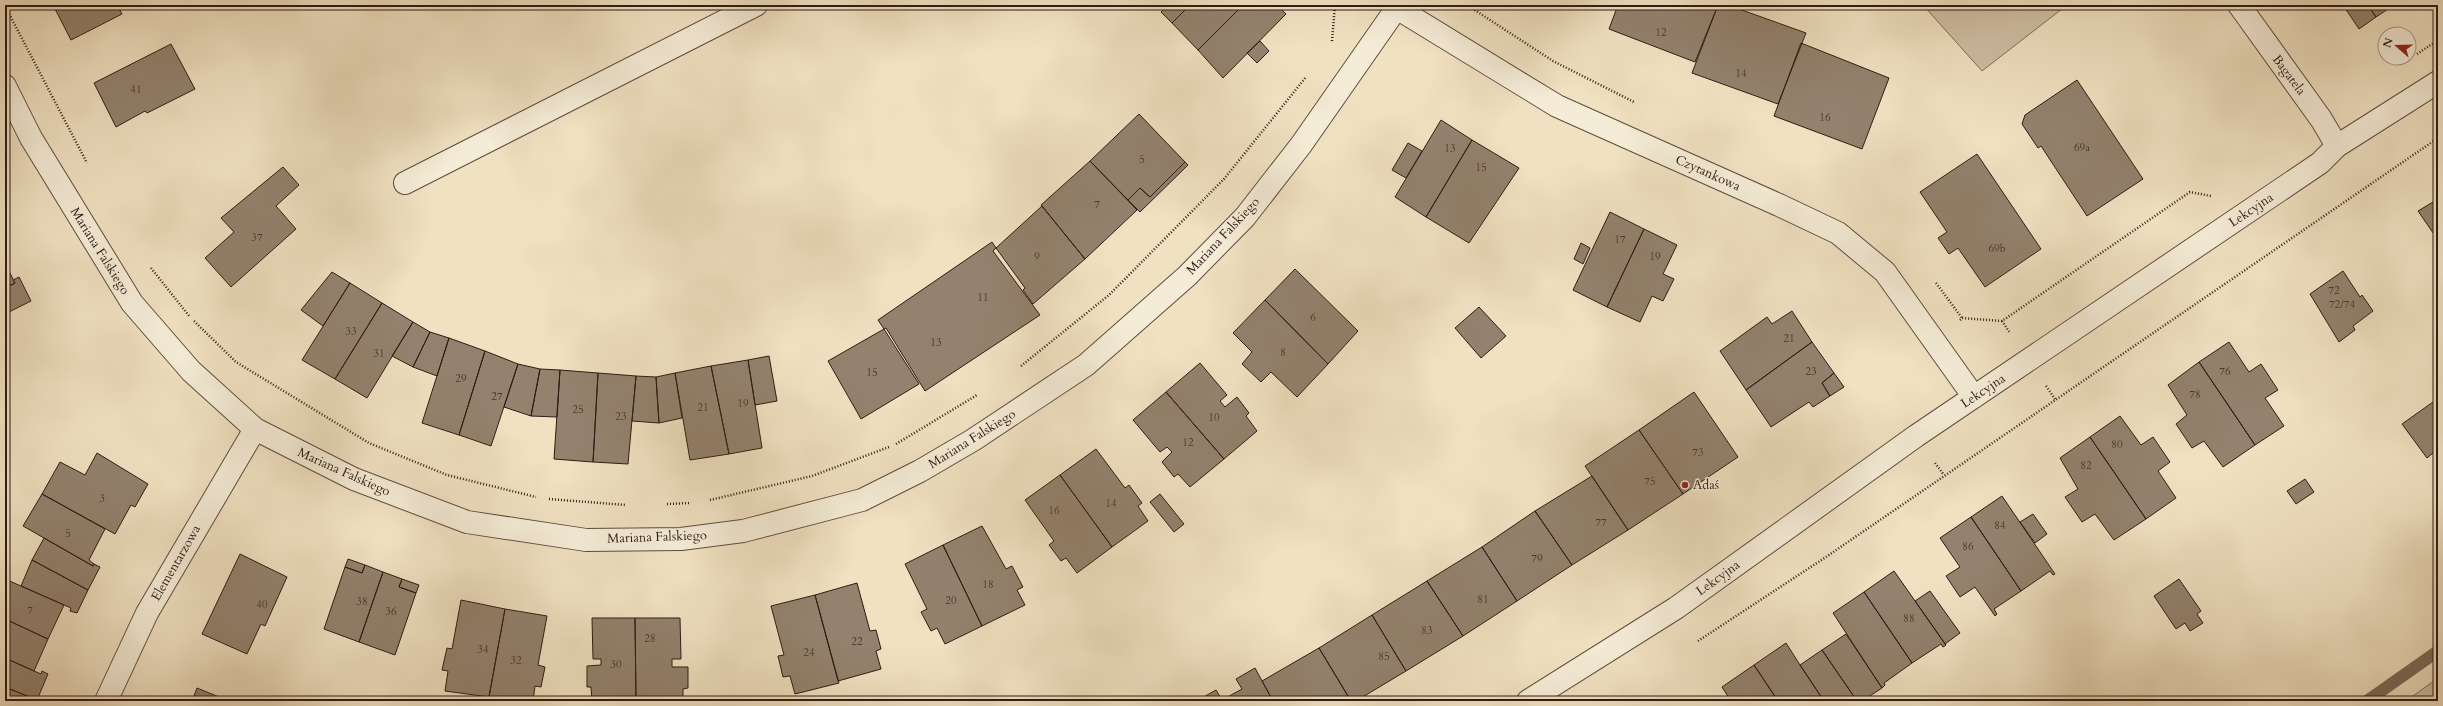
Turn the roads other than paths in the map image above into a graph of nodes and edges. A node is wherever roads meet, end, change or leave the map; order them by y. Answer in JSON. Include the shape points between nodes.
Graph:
{"nodes":[{"id":1,"x":756,"y":5,"type":"edge"},
{"id":2,"x":2239,"y":5,"type":"edge"},
{"id":3,"x":1394,"y":7,"type":"edge"},
{"id":4,"x":2438,"y":82,"type":"edge"},
{"id":5,"x":5,"y":86,"type":"edge"},
{"id":6,"x":2337,"y":146,"type":"junction"},
{"id":7,"x":405,"y":183,"type":"dead end"},
{"id":8,"x":1974,"y":397,"type":"junction"},
{"id":9,"x":255,"y":429,"type":"junction"},
{"id":10,"x":106,"y":701,"type":"edge"},
{"id":11,"x":1528,"y":701,"type":"edge"}],
"edges":[{"from":1,"to":7,"type":"street"},
{"from":2,"to":6,"type":"street","name":"Bagatela","via":[[2321,119]]},
{"from":3,"to":8,"type":"street","name":"Czytankowa","via":[[1557,106],[1838,233],[1885,272]]},
{"from":3,"to":9,"type":"street","name":"Mariana Falskiego","via":[[1301,145],[1245,217],[1187,276],[1086,366],[973,440],[920,471],[862,500],[744,531],[681,539],[586,540],[467,522],[354,479]]},
{"from":4,"to":6,"type":"street","name":"Lekcyjna"},
{"from":5,"to":9,"type":"street","name":"Mariana Falskiego","via":[[31,138],[132,303],[191,371]]},
{"from":6,"to":8,"type":"street","name":"Lekcyjna","via":[[2320,163]]},
{"from":8,"to":11,"type":"street","name":"Lekcyjna","via":[[1676,608]]},
{"from":9,"to":10,"type":"street","name":"Elementarzowa","via":[[147,613]]}]}
